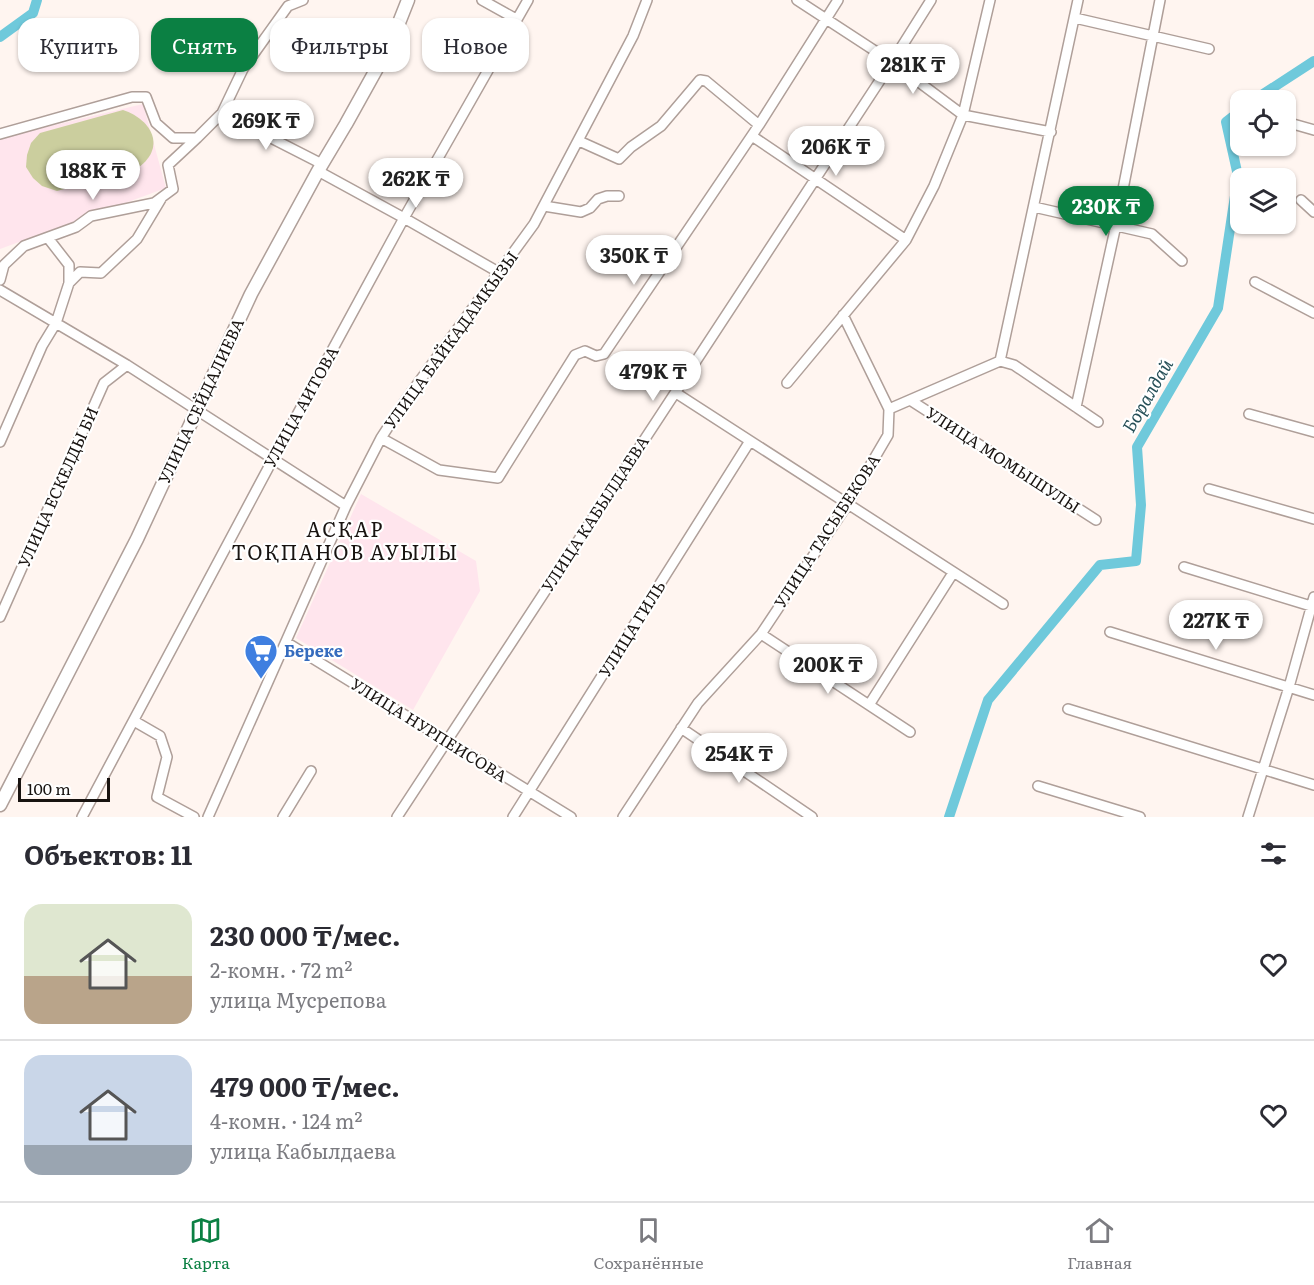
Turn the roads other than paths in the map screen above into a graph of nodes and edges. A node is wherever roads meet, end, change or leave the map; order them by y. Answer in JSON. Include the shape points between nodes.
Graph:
{"nodes":[{"id":1,"x":303,"y":0,"type":"edge"},
{"id":2,"x":408,"y":0,"type":"edge"},
{"id":3,"x":482,"y":0,"type":"edge"},
{"id":4,"x":528,"y":0,"type":"edge"},
{"id":5,"x":647,"y":0,"type":"edge"},
{"id":6,"x":797,"y":0,"type":"edge"},
{"id":7,"x":838,"y":0,"type":"edge"},
{"id":8,"x":931,"y":0,"type":"edge"},
{"id":9,"x":990,"y":0,"type":"edge"},
{"id":10,"x":1078,"y":0,"type":"edge"},
{"id":11,"x":1160,"y":0,"type":"edge"},
{"id":12,"x":514,"y":18,"type":"edge"},
{"id":13,"x":517,"y":18,"type":"edge"},
{"id":14,"x":827,"y":18,"type":"junction"},
{"id":15,"x":1075,"y":18,"type":"junction"},
{"id":16,"x":1152,"y":37,"type":"junction"},
{"id":17,"x":1209,"y":49,"type":"dead end"},
{"id":18,"x":892,"y":63,"type":"junction"},
{"id":19,"x":486,"y":72,"type":"edge"},
{"id":20,"x":222,"y":113,"type":"junction"},
{"id":21,"x":963,"y":116,"type":"junction"},
{"id":22,"x":759,"y":125,"type":"junction"},
{"id":23,"x":1296,"y":125,"type":"edge"},
{"id":24,"x":1314,"y":130,"type":"edge"},
{"id":25,"x":1051,"y":132,"type":"junction"},
{"id":26,"x":0,"y":134,"type":"edge"},
{"id":27,"x":752,"y":136,"type":"junction"},
{"id":28,"x":197,"y":138,"type":"junction"},
{"id":29,"x":579,"y":141,"type":"junction"},
{"id":30,"x":320,"y":168,"type":"junction"},
{"id":31,"x":815,"y":178,"type":"junction"},
{"id":32,"x":163,"y":196,"type":"junction"},
{"id":33,"x":619,"y":196,"type":"dead end"},
{"id":34,"x":1301,"y":201,"type":"dead end"},
{"id":35,"x":544,"y":206,"type":"junction"},
{"id":36,"x":1034,"y":207,"type":"junction"},
{"id":37,"x":1314,"y":212,"type":"edge"},
{"id":38,"x":405,"y":218,"type":"junction"},
{"id":39,"x":1116,"y":225,"type":"junction"},
{"id":40,"x":48,"y":238,"type":"junction"},
{"id":41,"x":906,"y":240,"type":"junction"},
{"id":42,"x":1182,"y":261,"type":"dead end"},
{"id":43,"x":500,"y":273,"type":"junction"},
{"id":44,"x":0,"y":280,"type":"edge"},
{"id":45,"x":1255,"y":282,"type":"dead end"},
{"id":46,"x":69,"y":283,"type":"junction"},
{"id":47,"x":0,"y":290,"type":"edge"},
{"id":48,"x":1314,"y":313,"type":"edge"},
{"id":49,"x":843,"y":315,"type":"junction"},
{"id":50,"x":56,"y":323,"type":"junction"},
{"id":51,"x":1000,"y":361,"type":"junction"},
{"id":52,"x":127,"y":365,"type":"junction"},
{"id":53,"x":787,"y":383,"type":"dead end"},
{"id":54,"x":676,"y":393,"type":"junction"},
{"id":55,"x":910,"y":400,"type":"junction"},
{"id":56,"x":1076,"y":407,"type":"junction"},
{"id":57,"x":889,"y":409,"type":"junction"},
{"id":58,"x":198,"y":410,"type":"junction"},
{"id":59,"x":1249,"y":414,"type":"dead end"},
{"id":60,"x":1098,"y":422,"type":"dead end"},
{"id":61,"x":1314,"y":432,"type":"edge"},
{"id":62,"x":381,"y":438,"type":"junction"},
{"id":63,"x":750,"y":441,"type":"junction"},
{"id":64,"x":0,"y":442,"type":"edge"},
{"id":65,"x":273,"y":459,"type":"junction"},
{"id":66,"x":1209,"y":489,"type":"dead end"},
{"id":67,"x":847,"y":505,"type":"junction"},
{"id":68,"x":346,"y":506,"type":"junction"},
{"id":69,"x":1314,"y":519,"type":"edge"},
{"id":70,"x":1096,"y":520,"type":"dead end"},
{"id":71,"x":1184,"y":567,"type":"dead end"},
{"id":72,"x":953,"y":573,"type":"junction"},
{"id":73,"x":3,"y":603,"type":"edge"},
{"id":74,"x":1313,"y":603,"type":"edge"},
{"id":75,"x":1003,"y":604,"type":"dead end"},
{"id":76,"x":0,"y":617,"type":"edge"},
{"id":77,"x":1110,"y":632,"type":"dead end"},
{"id":78,"x":761,"y":634,"type":"junction"},
{"id":79,"x":286,"y":642,"type":"junction"},
{"id":80,"x":1289,"y":687,"type":"junction"},
{"id":81,"x":1314,"y":695,"type":"edge"},
{"id":82,"x":869,"y":705,"type":"junction"},
{"id":83,"x":1068,"y":709,"type":"dead end"},
{"id":84,"x":134,"y":721,"type":"junction"},
{"id":85,"x":681,"y":728,"type":"junction"},
{"id":86,"x":910,"y":732,"type":"dead end"},
{"id":87,"x":446,"y":740,"type":"junction"},
{"id":88,"x":1263,"y":769,"type":"junction"},
{"id":89,"x":311,"y":771,"type":"dead end"},
{"id":90,"x":1314,"y":785,"type":"edge"},
{"id":91,"x":1038,"y":786,"type":"dead end"},
{"id":92,"x":529,"y":791,"type":"junction"},
{"id":93,"x":0,"y":805,"type":"edge"},
{"id":94,"x":82,"y":817,"type":"edge"},
{"id":95,"x":194,"y":817,"type":"edge"},
{"id":96,"x":208,"y":817,"type":"edge"},
{"id":97,"x":283,"y":817,"type":"edge"},
{"id":98,"x":397,"y":817,"type":"edge"},
{"id":99,"x":513,"y":817,"type":"edge"},
{"id":100,"x":571,"y":817,"type":"edge"},
{"id":101,"x":623,"y":817,"type":"edge"},
{"id":102,"x":812,"y":817,"type":"edge"},
{"id":103,"x":1140,"y":817,"type":"edge"},
{"id":104,"x":1248,"y":817,"type":"edge"}],
"edges":[{"from":1,"to":20,"type":"street","via":[[288,6],[243,69]]},
{"from":2,"to":30,"type":"main road","name":"УЛИЦА СЕЙДАЛИЕВА","via":[[391,43]]},
{"from":3,"to":12,"type":"street"},
{"from":4,"to":13,"type":"street","name":"УЛИЦА АИТОВА"},
{"from":5,"to":29,"type":"street","name":"УЛИЦА БАЙКАДАМКЫЗЫ","via":[[633,36]]},
{"from":6,"to":14,"type":"street"},
{"from":7,"to":14,"type":"street"},
{"from":8,"to":18,"type":"street","name":"УЛИЦА КАБЫЛДАЕВА"},
{"from":9,"to":21,"type":"street"},
{"from":10,"to":15,"type":"street"},
{"from":11,"to":16,"type":"street"},
{"from":14,"to":18,"type":"street"},
{"from":14,"to":22,"type":"street"},
{"from":15,"to":16,"type":"street"},
{"from":15,"to":25,"type":"street"},
{"from":16,"to":17,"type":"street"},
{"from":16,"to":39,"type":"street"},
{"from":18,"to":21,"type":"street"},
{"from":18,"to":31,"type":"street","name":"УЛИЦА КАБЫЛДАЕВА"},
{"from":19,"to":38,"type":"street","name":"УЛИЦА АИТОВА"},
{"from":20,"to":28,"type":"street"},
{"from":20,"to":30,"type":"street"},
{"from":21,"to":25,"type":"street"},
{"from":21,"to":41,"type":"street"},
{"from":22,"to":27,"type":"street"},
{"from":22,"to":29,"type":"street","via":[[700,80],[661,126],[619,159]]},
{"from":23,"to":24,"type":"street"},
{"from":25,"to":36,"type":"street"},
{"from":26,"to":28,"type":"street","via":[[132,97],[146,97],[156,123],[173,138]]},
{"from":27,"to":31,"type":"street"},
{"from":27,"to":62,"type":"street","via":[[604,354],[596,356],[585,351],[575,355],[498,478],[439,470]]},
{"from":28,"to":32,"type":"street","via":[[168,165],[173,189]]},
{"from":29,"to":35,"type":"street","name":"УЛИЦА БАЙКАДАМКЫЗЫ"},
{"from":30,"to":38,"type":"street"},
{"from":30,"to":58,"type":"main road","name":"УЛИЦА СЕЙДАЛИЕВА","via":[[251,294]]},
{"from":31,"to":41,"type":"street"},
{"from":31,"to":54,"type":"street","name":"УЛИЦА КАБЫЛДАЕВА"},
{"from":32,"to":40,"type":"street","via":[[154,203],[91,216]]},
{"from":32,"to":46,"type":"street","via":[[137,239],[101,273],[80,272]]},
{"from":33,"to":35,"type":"street","via":[[607,196],[581,212]]},
{"from":34,"to":37,"type":"street"},
{"from":35,"to":43,"type":"street","name":"УЛИЦА БАЙКАДАМКЫЗЫ"},
{"from":36,"to":39,"type":"street"},
{"from":36,"to":51,"type":"street"},
{"from":38,"to":43,"type":"street"},
{"from":38,"to":65,"type":"street","name":"УЛИЦА АИТОВА"},
{"from":39,"to":42,"type":"street","via":[[1152,234]]},
{"from":39,"to":56,"type":"street"},
{"from":40,"to":44,"type":"street","via":[[24,246],[4,265]]},
{"from":40,"to":46,"type":"street","via":[[69,265]]},
{"from":41,"to":49,"type":"street"},
{"from":43,"to":62,"type":"street","name":"УЛИЦА БАЙКАДАМКЫЗЫ"},
{"from":45,"to":48,"type":"street"},
{"from":46,"to":50,"type":"street"},
{"from":47,"to":50,"type":"street"},
{"from":49,"to":53,"type":"street"},
{"from":49,"to":57,"type":"street"},
{"from":50,"to":52,"type":"street"},
{"from":50,"to":64,"type":"street"},
{"from":51,"to":55,"type":"street"},
{"from":51,"to":56,"type":"street","via":[[1014,365]]},
{"from":52,"to":58,"type":"street"},
{"from":52,"to":73,"type":"street","name":"УЛИЦА ЕСКЕЛДЫ БИ","via":[[104,383]]},
{"from":54,"to":63,"type":"street"},
{"from":54,"to":87,"type":"street","name":"УЛИЦА КАБЫЛДАЕВА"},
{"from":55,"to":57,"type":"street"},
{"from":55,"to":70,"type":"street","name":"УЛИЦА МОМЫШУЛЫ"},
{"from":56,"to":60,"type":"street"},
{"from":57,"to":67,"type":"street","name":"УЛИЦА ТАСЫБЕКОВА","via":[[888,435]]},
{"from":58,"to":65,"type":"street"},
{"from":58,"to":93,"type":"main road","name":"УЛИЦА СЕЙДАЛИЕВА","via":[[137,539]]},
{"from":59,"to":61,"type":"street"},
{"from":62,"to":68,"type":"street","name":"УЛИЦА БАЙКАДАМКЫЗЫ"},
{"from":63,"to":67,"type":"street"},
{"from":63,"to":92,"type":"street","name":"УЛИЦА ГИЛЬ"},
{"from":65,"to":68,"type":"street"},
{"from":65,"to":84,"type":"street","name":"УЛИЦА АИТОВА"},
{"from":66,"to":69,"type":"street"},
{"from":67,"to":72,"type":"street"},
{"from":67,"to":78,"type":"street","name":"УЛИЦА ТАСЫБЕКОВА"},
{"from":68,"to":79,"type":"street","name":"УЛИЦА БАЙКАДАМКЫЗЫ"},
{"from":71,"to":74,"type":"street"},
{"from":72,"to":75,"type":"street"},
{"from":72,"to":82,"type":"street"},
{"from":73,"to":76,"type":"street","name":"УЛИЦА ЕСКЕЛДЫ БИ"},
{"from":74,"to":80,"type":"street"},
{"from":77,"to":80,"type":"street"},
{"from":78,"to":82,"type":"street"},
{"from":78,"to":85,"type":"street","name":"УЛИЦА ТАСЫБЕКОВА","via":[[698,703]]},
{"from":79,"to":87,"type":"street","name":"УЛИЦА НУРПЕИСОВА"},
{"from":79,"to":96,"type":"street","name":"УЛИЦА БАЙКАДАМКЫЗЫ"},
{"from":80,"to":81,"type":"street"},
{"from":80,"to":88,"type":"street"},
{"from":82,"to":86,"type":"street"},
{"from":83,"to":88,"type":"street"},
{"from":84,"to":94,"type":"street","name":"УЛИЦА АИТОВА"},
{"from":84,"to":95,"type":"street","via":[[160,736],[167,757],[157,797]]},
{"from":85,"to":101,"type":"street","name":"УЛИЦА ТАСЫБЕКОВА"},
{"from":85,"to":102,"type":"street"},
{"from":87,"to":92,"type":"street","name":"УЛИЦА НУРПЕИСОВА"},
{"from":87,"to":98,"type":"street","name":"УЛИЦА КАБЫЛДАЕВА"},
{"from":88,"to":90,"type":"street"},
{"from":88,"to":104,"type":"street"},
{"from":89,"to":97,"type":"street"},
{"from":91,"to":103,"type":"street"},
{"from":92,"to":99,"type":"street","name":"УЛИЦА ГИЛЬ"},
{"from":92,"to":100,"type":"street","name":"УЛИЦА НУРПЕИСОВА"}]}
